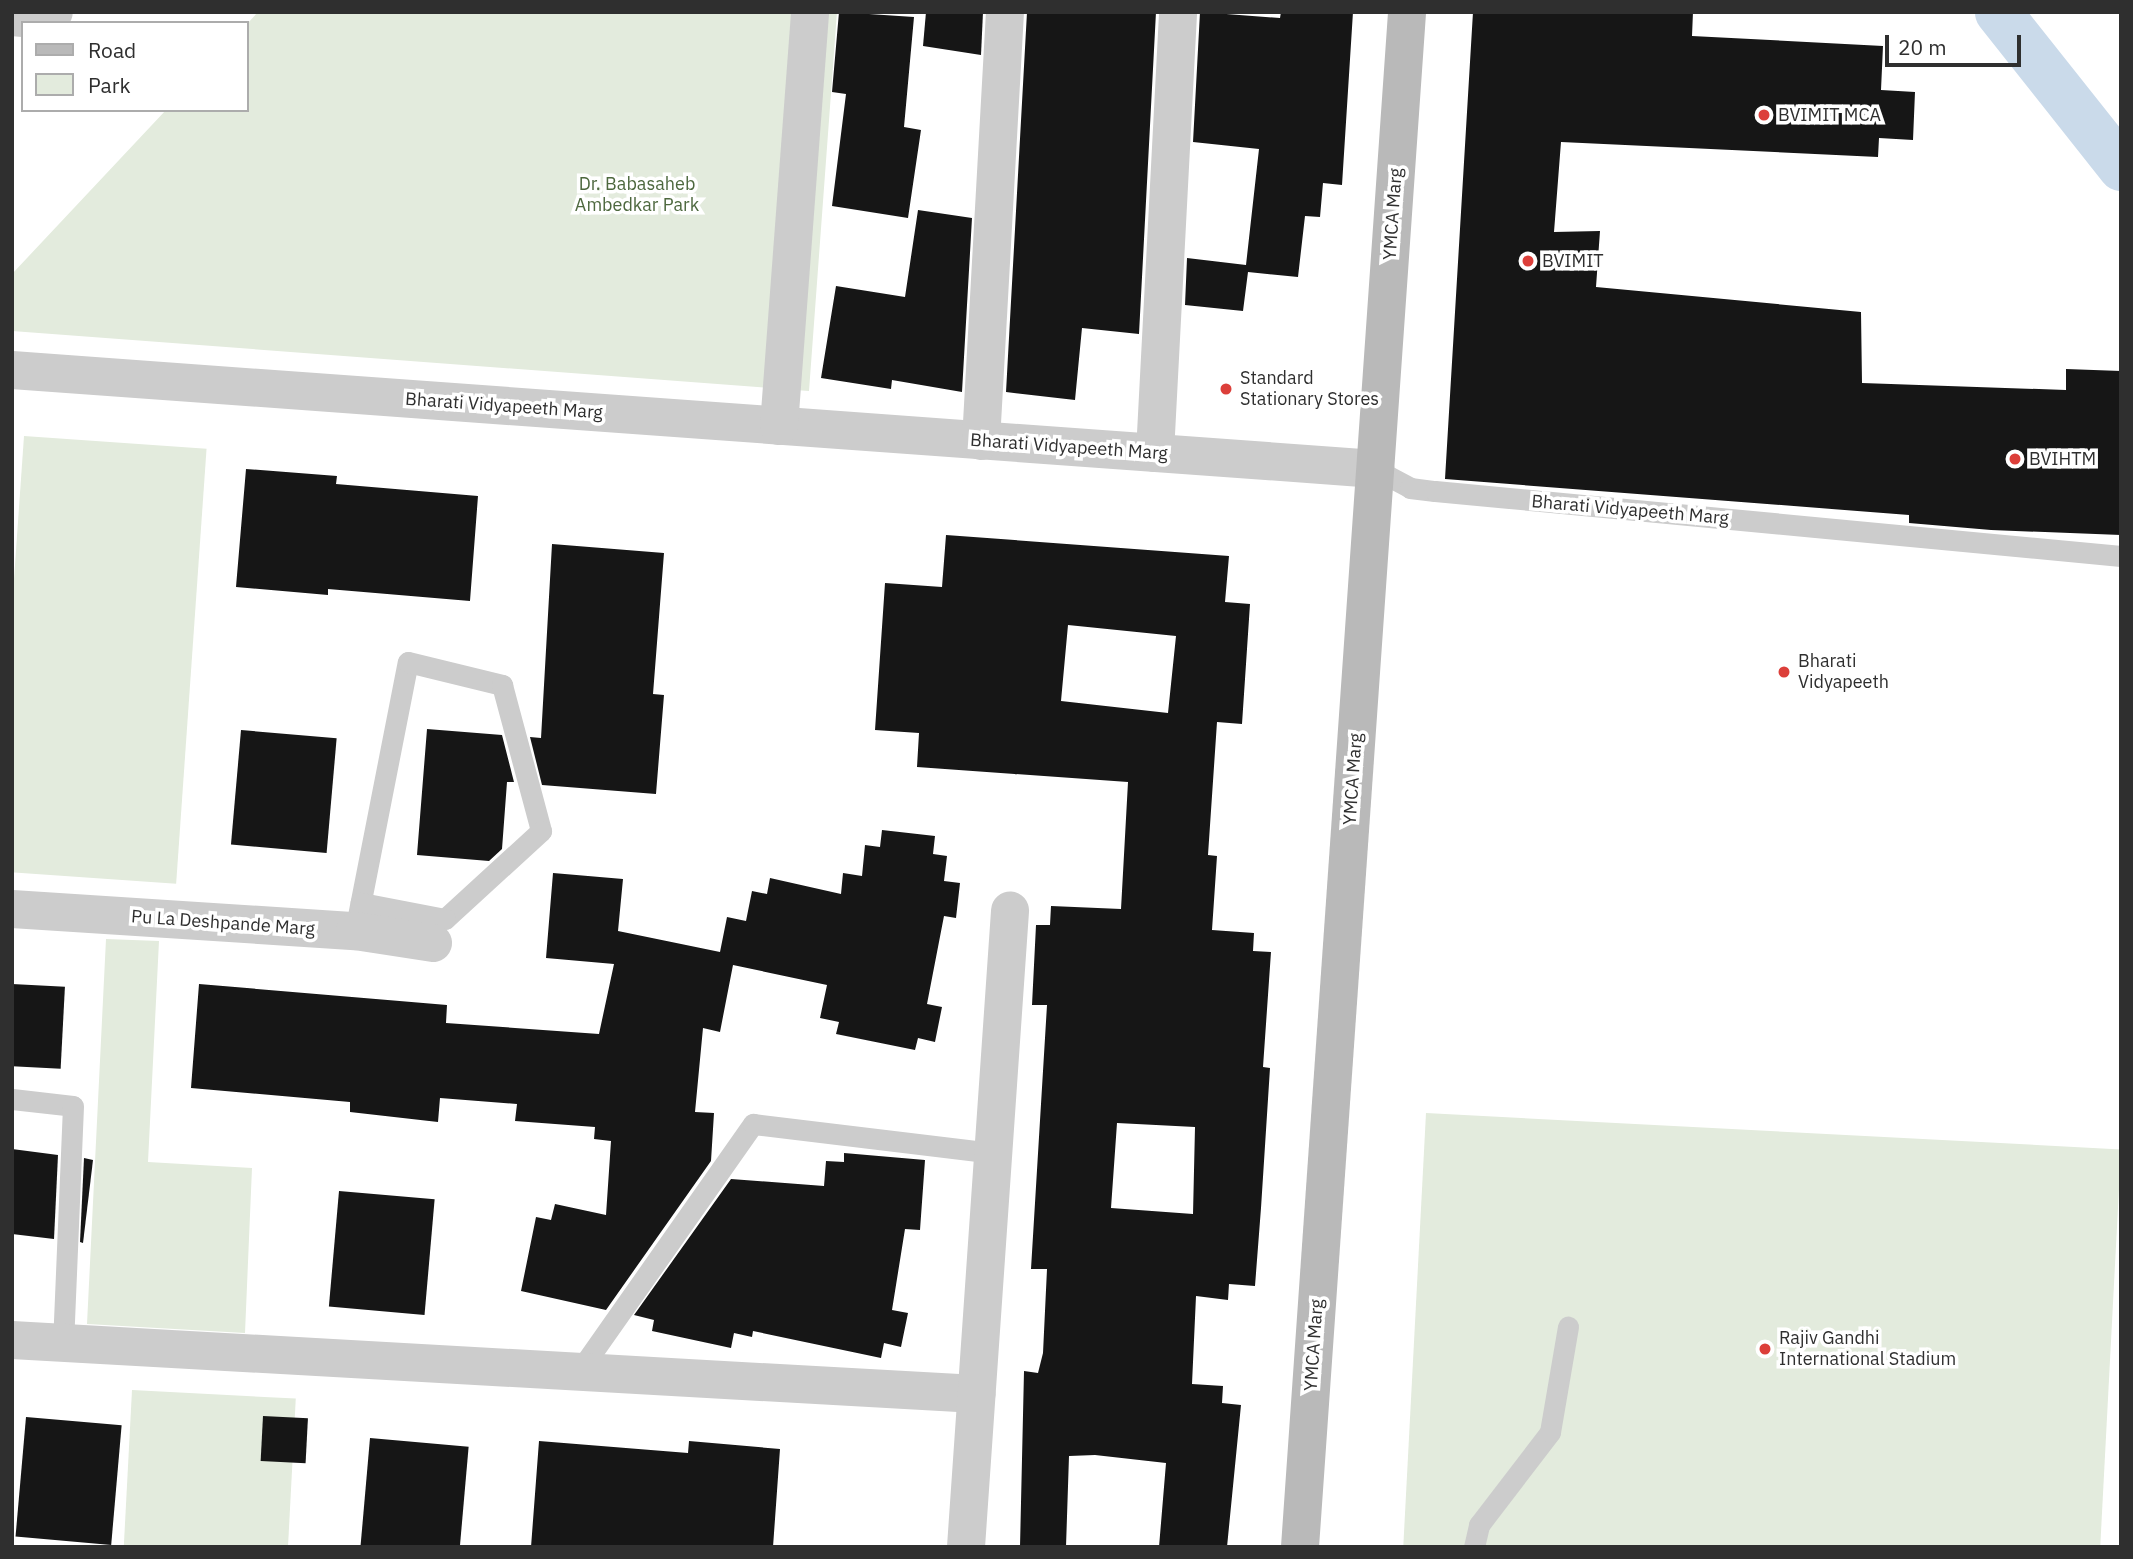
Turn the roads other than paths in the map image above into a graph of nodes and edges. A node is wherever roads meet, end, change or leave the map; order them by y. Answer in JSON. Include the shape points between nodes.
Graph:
{"nodes":[{"id":1,"x":54,"y":12,"type":"edge"},
{"id":2,"x":810,"y":12,"type":"edge"},
{"id":3,"x":1005,"y":12,"type":"edge"},
{"id":4,"x":1178,"y":12,"type":"edge"},
{"id":5,"x":1407,"y":12,"type":"edge"},
{"id":6,"x":12,"y":18,"type":"edge"},
{"id":7,"x":12,"y":370,"type":"edge"},
{"id":8,"x":779,"y":426,"type":"junction"},
{"id":9,"x":981,"y":441,"type":"junction"},
{"id":10,"x":1155,"y":453,"type":"junction"},
{"id":11,"x":1375,"y":469,"type":"junction"},
{"id":12,"x":2121,"y":556,"type":"edge"},
{"id":13,"x":12,"y":909,"type":"edge"},
{"id":14,"x":1010,"y":911,"type":"dead end"},
{"id":15,"x":358,"y":917,"type":"junction"},
{"id":16,"x":433,"y":943,"type":"dead end"},
{"id":17,"x":12,"y":1099,"type":"edge"},
{"id":18,"x":994,"y":1153,"type":"junction"},
{"id":19,"x":1568,"y":1327,"type":"dead end"},
{"id":20,"x":12,"y":1340,"type":"edge"},
{"id":21,"x":64,"y":1343,"type":"junction"},
{"id":22,"x":580,"y":1370,"type":"junction"},
{"id":23,"x":976,"y":1394,"type":"junction"},
{"id":24,"x":966,"y":1547,"type":"edge"},
{"id":25,"x":1300,"y":1547,"type":"edge"},
{"id":26,"x":1474,"y":1547,"type":"edge"}],
"edges":[{"from":1,"to":6,"type":"street","via":[[46,20]]},
{"from":2,"to":8,"type":"street"},
{"from":3,"to":9,"type":"street"},
{"from":4,"to":10,"type":"street"},
{"from":5,"to":11,"type":"main road","name":"YMCA Marg"},
{"from":7,"to":8,"type":"street","name":"Bharati Vidyapeeth Marg"},
{"from":8,"to":9,"type":"street","name":"Bharati Vidyapeeth Marg"},
{"from":9,"to":10,"type":"street","name":"Bharati Vidyapeeth Marg"},
{"from":10,"to":11,"type":"street","name":"Bharati Vidyapeeth Marg"},
{"from":11,"to":12,"type":"lane","name":"Bharati Vidyapeeth Marg","via":[[1410,488],[1435,491]]},
{"from":11,"to":25,"type":"main road","name":"YMCA Marg"},
{"from":13,"to":15,"type":"street","name":"Pu La Deshpande Marg"},
{"from":14,"to":18,"type":"street"},
{"from":15,"to":15,"type":"lane","via":[[408,662],[502,685],[541,831],[445,919]]},
{"from":15,"to":16,"type":"street","name":"Pu La Deshpande Marg"},
{"from":17,"to":21,"type":"lane","via":[[73,1106]]},
{"from":18,"to":22,"type":"lane","via":[[753,1124]]},
{"from":18,"to":23,"type":"street"},
{"from":19,"to":26,"type":"lane","via":[[1550,1432],[1479,1525]]},
{"from":20,"to":21,"type":"street"},
{"from":21,"to":22,"type":"street"},
{"from":22,"to":23,"type":"street"},
{"from":23,"to":24,"type":"street"}]}
